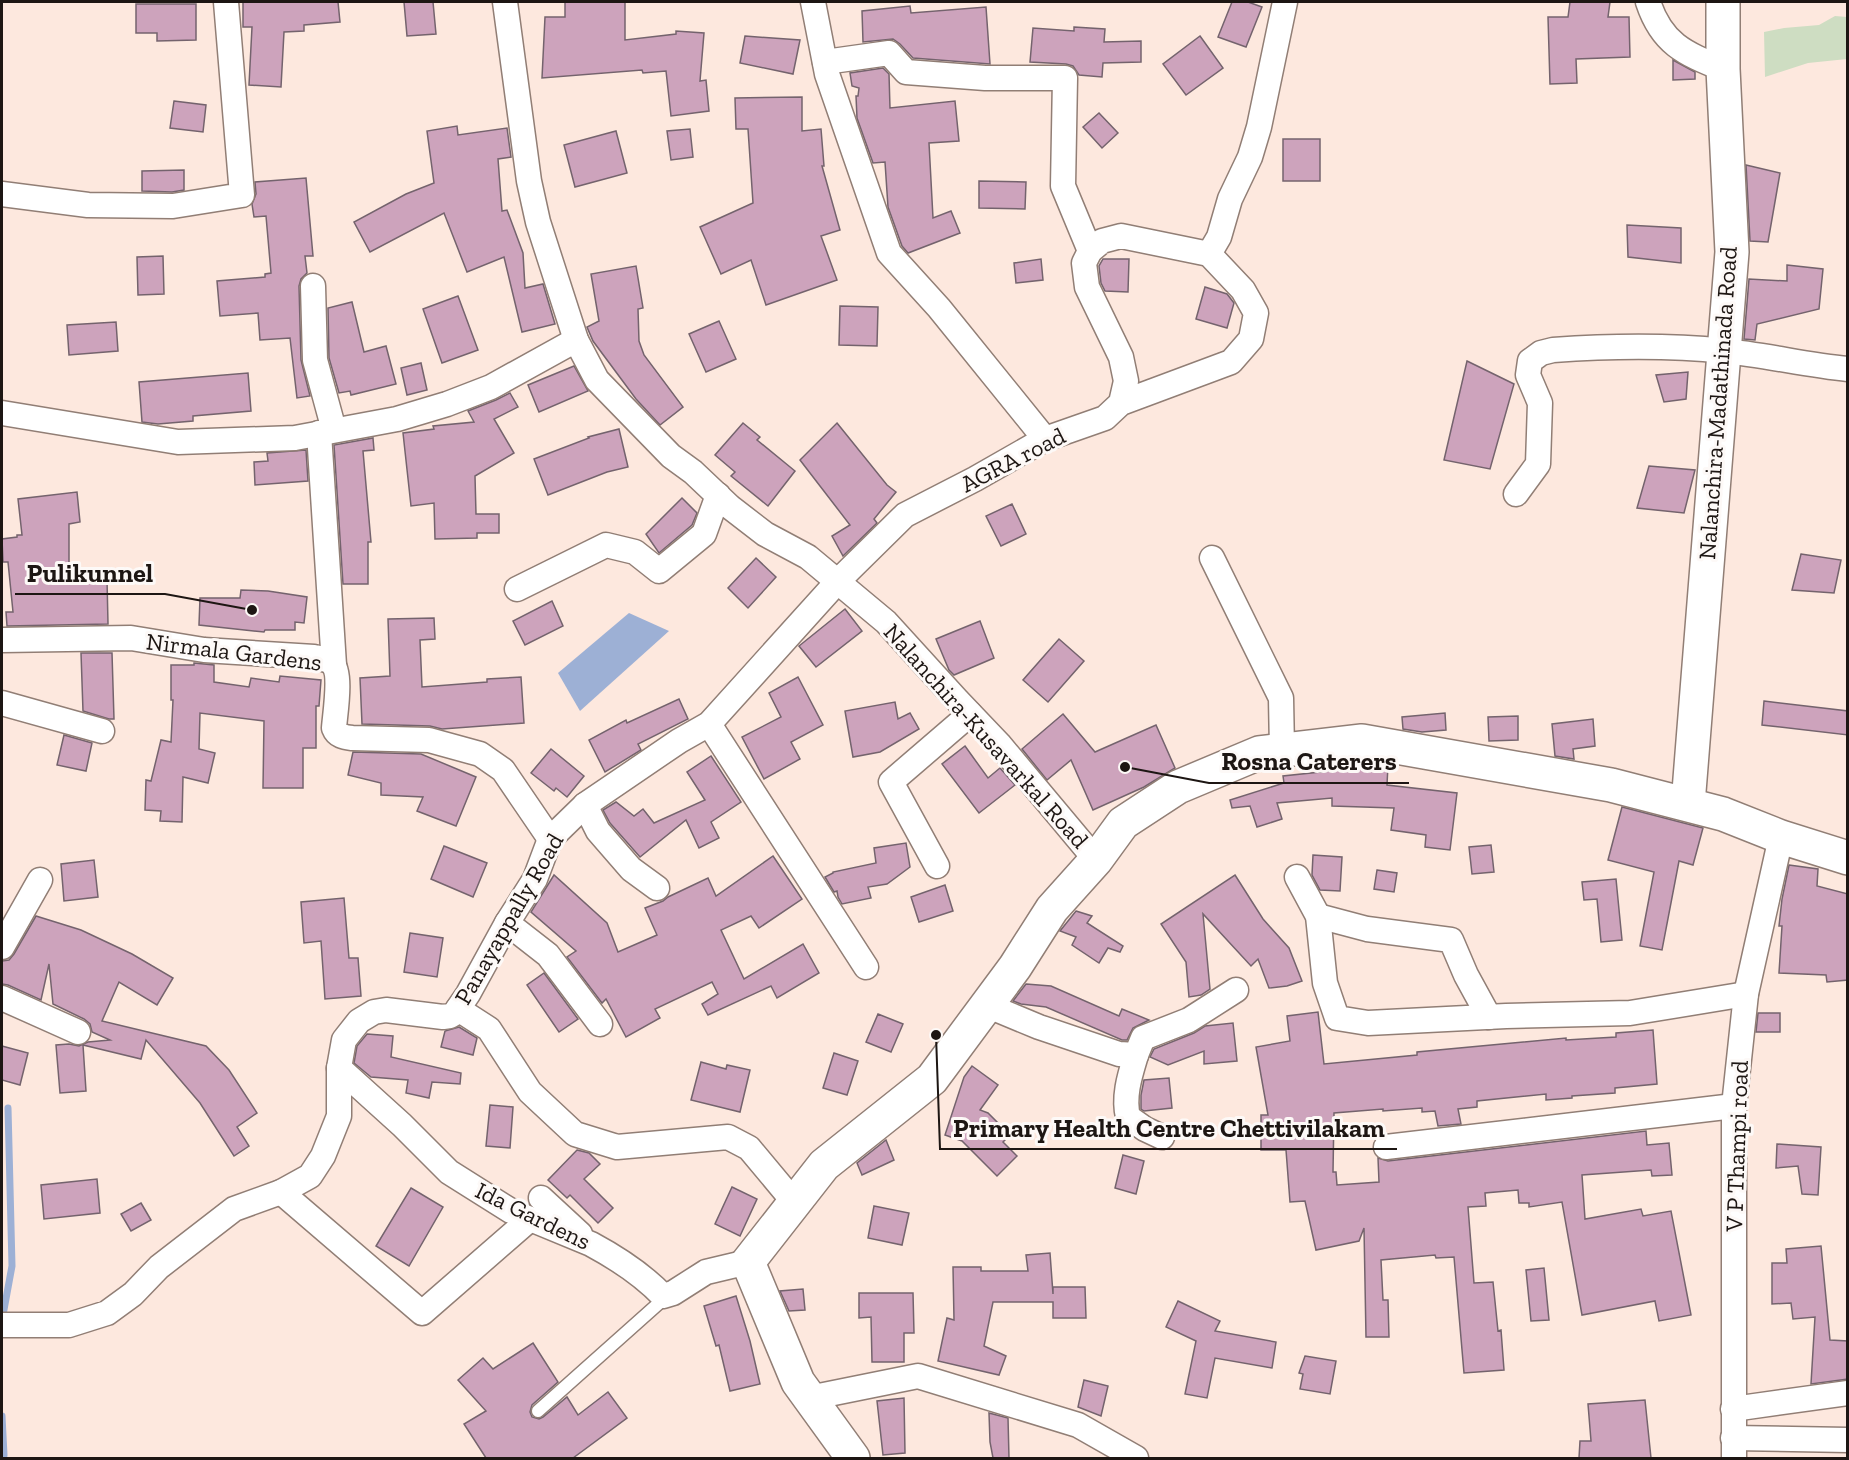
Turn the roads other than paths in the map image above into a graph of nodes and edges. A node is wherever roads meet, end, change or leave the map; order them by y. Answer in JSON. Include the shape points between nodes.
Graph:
{"nodes":[{"id":1,"x":226,"y":2,"type":"edge"},
{"id":2,"x":505,"y":2,"type":"edge"},
{"id":3,"x":813,"y":2,"type":"edge"},
{"id":4,"x":1284,"y":2,"type":"edge"},
{"id":5,"x":1648,"y":2,"type":"edge"},
{"id":6,"x":1723,"y":2,"type":"edge"},
{"id":7,"x":825,"y":62,"type":"junction"},
{"id":8,"x":1723,"y":69,"type":"junction"},
{"id":9,"x":2,"y":194,"type":"edge"},
{"id":10,"x":1090,"y":251,"type":"junction"},
{"id":11,"x":1209,"y":254,"type":"junction"},
{"id":12,"x":313,"y":286,"type":"dead end"},
{"id":13,"x":576,"y":340,"type":"junction"},
{"id":14,"x":1723,"y":351,"type":"junction"},
{"id":15,"x":1848,"y":369,"type":"edge"},
{"id":16,"x":1121,"y":404,"type":"junction"},
{"id":17,"x":2,"y":413,"type":"edge"},
{"id":18,"x":327,"y":432,"type":"junction"},
{"id":19,"x":1045,"y":439,"type":"junction"},
{"id":20,"x":1516,"y":494,"type":"dead end"},
{"id":21,"x":718,"y":495,"type":"junction"},
{"id":22,"x":1212,"y":558,"type":"dead end"},
{"id":23,"x":838,"y":581,"type":"junction"},
{"id":24,"x":517,"y":589,"type":"dead end"},
{"id":25,"x":2,"y":640,"type":"edge"},
{"id":26,"x":334,"y":665,"type":"junction"},
{"id":27,"x":2,"y":703,"type":"edge"},
{"id":28,"x":970,"y":714,"type":"junction"},
{"id":29,"x":709,"y":724,"type":"junction"},
{"id":30,"x":102,"y":731,"type":"dead end"},
{"id":31,"x":1281,"y":750,"type":"junction"},
{"id":32,"x":1688,"y":804,"type":"junction"},
{"id":33,"x":585,"y":805,"type":"junction"},
{"id":34,"x":1781,"y":837,"type":"junction"},
{"id":35,"x":550,"y":839,"type":"junction"},
{"id":36,"x":1848,"y":858,"type":"edge"},
{"id":37,"x":1096,"y":860,"type":"junction"},
{"id":38,"x":936,"y":866,"type":"dead end"},
{"id":39,"x":1297,"y":877,"type":"dead end"},
{"id":40,"x":40,"y":879,"type":"dead end"},
{"id":41,"x":657,"y":888,"type":"dead end"},
{"id":42,"x":1318,"y":916,"type":"junction"},
{"id":43,"x":507,"y":923,"type":"junction"},
{"id":44,"x":2,"y":947,"type":"edge"},
{"id":45,"x":866,"y":967,"type":"dead end"},
{"id":46,"x":1236,"y":990,"type":"dead end"},
{"id":47,"x":1746,"y":994,"type":"junction"},
{"id":48,"x":2,"y":999,"type":"edge"},
{"id":49,"x":986,"y":1005,"type":"junction"},
{"id":50,"x":458,"y":1009,"type":"junction"},
{"id":51,"x":1489,"y":1017,"type":"junction"},
{"id":52,"x":600,"y":1024,"type":"dead end"},
{"id":53,"x":78,"y":1032,"type":"dead end"},
{"id":54,"x":1136,"y":1055,"type":"junction"},
{"id":55,"x":339,"y":1068,"type":"junction"},
{"id":56,"x":1734,"y":1106,"type":"junction"},
{"id":57,"x":1162,"y":1137,"type":"dead end"},
{"id":58,"x":1386,"y":1147,"type":"dead end"},
{"id":59,"x":280,"y":1192,"type":"junction"},
{"id":60,"x":541,"y":1198,"type":"dead end"},
{"id":61,"x":794,"y":1202,"type":"junction"},
{"id":62,"x":530,"y":1219,"type":"junction"},
{"id":63,"x":591,"y":1244,"type":"junction"},
{"id":64,"x":748,"y":1263,"type":"junction"},
{"id":65,"x":668,"y":1296,"type":"junction"},
{"id":66,"x":2,"y":1325,"type":"edge"},
{"id":67,"x":1848,"y":1393,"type":"edge"},
{"id":68,"x":809,"y":1398,"type":"junction"},
{"id":69,"x":1733,"y":1409,"type":"junction"},
{"id":70,"x":538,"y":1411,"type":"dead end"},
{"id":71,"x":1848,"y":1440,"type":"edge"},
{"id":72,"x":1734,"y":1448,"type":"edge"},
{"id":73,"x":853,"y":1458,"type":"edge"},
{"id":74,"x":1137,"y":1458,"type":"edge"}],
"edges":[{"from":1,"to":9,"type":"street","via":[[242,195],[173,206],[88,205]]},
{"from":2,"to":13,"type":"street","name":"Nalanchira-Kusavarkal Road","via":[[529,180],[538,222]]},
{"from":3,"to":7,"type":"street"},
{"from":4,"to":11,"type":"street","via":[[1259,127],[1230,199],[1220,237]]},
{"from":5,"to":8,"type":"street","via":[[1663,33],[1675,46]]},
{"from":6,"to":8,"type":"main road","name":"Nalanchira-Madathinada Road"},
{"from":7,"to":10,"type":"street","via":[[889,53],[906,72],[985,78],[1065,78],[1063,186]]},
{"from":7,"to":19,"type":"street","via":[[889,253]]},
{"from":8,"to":14,"type":"main road","name":"Nalanchira-Madathinada Road","via":[[1732,252]]},
{"from":10,"to":11,"type":"street","via":[[1102,241],[1121,236]]},
{"from":10,"to":16,"type":"street","via":[[1084,263],[1087,287],[1121,357],[1126,381]]},
{"from":11,"to":16,"type":"street","name":"AGRA road","via":[[1244,290],[1256,313],[1251,339],[1231,362]]},
{"from":12,"to":18,"type":"street","via":[[315,360]]},
{"from":13,"to":18,"type":"street","via":[[490,387],[447,404],[397,419]]},
{"from":13,"to":21,"type":"street","name":"Nalanchira-Kusavarkal Road","via":[[597,380],[671,456]]},
{"from":14,"to":15,"type":"street"},
{"from":14,"to":20,"type":"street","via":[[1615,346],[1541,353],[1530,361],[1528,375],[1540,403],[1538,464]]},
{"from":14,"to":32,"type":"main road","name":"Nalanchira-Madathinada Road"},
{"from":16,"to":19,"type":"street","name":"AGRA road","via":[[1105,418]]},
{"from":17,"to":18,"type":"street","via":[[178,442],[295,438]]},
{"from":18,"to":26,"type":"street"},
{"from":19,"to":23,"type":"street","name":"AGRA road","via":[[905,515]]},
{"from":21,"to":23,"type":"street","name":"Nalanchira-Kusavarkal Road","via":[[765,534],[808,557]]},
{"from":21,"to":24,"type":"street","via":[[704,534],[659,571],[635,552],[606,545]]},
{"from":22,"to":31,"type":"street","via":[[1281,698]]},
{"from":23,"to":28,"type":"street","name":"Nalanchira-Kusavarkal Road","via":[[886,622]]},
{"from":23,"to":29,"type":"street","name":"Panayappally Road"},
{"from":25,"to":26,"type":"street","name":"Nirmala Gardens","via":[[132,638],[204,650],[314,657]]},
{"from":26,"to":35,"type":"street","name":"Nirmala Gardens","via":[[336,733],[352,738],[429,740],[480,754],[503,770]]},
{"from":27,"to":30,"type":"street"},
{"from":28,"to":37,"type":"street","name":"Nalanchira-Kusavarkal Road"},
{"from":28,"to":38,"type":"street","via":[[891,782]]},
{"from":29,"to":33,"type":"street","name":"Panayappally Road"},
{"from":29,"to":45,"type":"street"},
{"from":31,"to":32,"type":"main road","via":[[1362,741],[1611,785]]},
{"from":31,"to":37,"type":"main road","via":[[1259,753],[1178,787],[1123,823]]},
{"from":32,"to":34,"type":"main road"},
{"from":33,"to":35,"type":"street","name":"Panayappally Road"},
{"from":33,"to":41,"type":"street","via":[[598,831],[631,869]]},
{"from":34,"to":36,"type":"main road"},
{"from":34,"to":47,"type":"street","name":"V P Thampi road"},
{"from":35,"to":43,"type":"street","name":"Panayappally Road","via":[[535,879]]},
{"from":37,"to":49,"type":"main road","via":[[1052,909]]},
{"from":39,"to":42,"type":"street"},
{"from":40,"to":44,"type":"street"},
{"from":42,"to":51,"type":"street","via":[[1367,929],[1452,940]]},
{"from":42,"to":51,"type":"street","via":[[1325,983],[1337,1018],[1368,1023]]},
{"from":43,"to":50,"type":"street","name":"Panayappally Road"},
{"from":43,"to":52,"type":"street","via":[[548,956]]},
{"from":46,"to":54,"type":"street","via":[[1189,1020],[1143,1038]]},
{"from":47,"to":51,"type":"street","via":[[1630,1012]]},
{"from":47,"to":56,"type":"street","name":"V P Thampi road"},
{"from":48,"to":53,"type":"street"},
{"from":49,"to":54,"type":"street","via":[[1119,1054]]},
{"from":49,"to":61,"type":"main road","via":[[932,1079],[824,1165]]},
{"from":50,"to":55,"type":"street","name":"Panayappally Road","via":[[443,1017],[386,1010],[367,1015],[344,1040]]},
{"from":50,"to":61,"type":"street","via":[[489,1029],[530,1092],[575,1134],[617,1147],[728,1137],[749,1148]]},
{"from":54,"to":57,"type":"street","via":[[1125,1105],[1128,1117]]},
{"from":55,"to":59,"type":"street","name":"Panayappally Road","via":[[339,1116],[323,1156],[310,1176]]},
{"from":55,"to":62,"type":"street","name":"Ida Gardens","via":[[449,1172]]},
{"from":56,"to":58,"type":"street"},
{"from":56,"to":69,"type":"street","name":"V P Thampi road"},
{"from":59,"to":62,"type":"street","via":[[422,1313]]},
{"from":59,"to":66,"type":"street","name":"Panayappally Road","via":[[234,1209],[107,1313],[69,1325]]},
{"from":60,"to":63,"type":"street"},
{"from":61,"to":64,"type":"main road"},
{"from":62,"to":63,"type":"street","name":"Ida Gardens"},
{"from":63,"to":65,"type":"street","name":"Ida Gardens"},
{"from":64,"to":65,"type":"street","via":[[706,1272]]},
{"from":64,"to":68,"type":"main road","via":[[798,1382]]},
{"from":65,"to":70,"type":"lane"},
{"from":67,"to":69,"type":"street"},
{"from":68,"to":73,"type":"main road"},
{"from":68,"to":74,"type":"street","via":[[918,1376],[1078,1425]]},
{"from":69,"to":72,"type":"street","name":"V P Thampi road"},
{"from":71,"to":72,"type":"street"}]}
